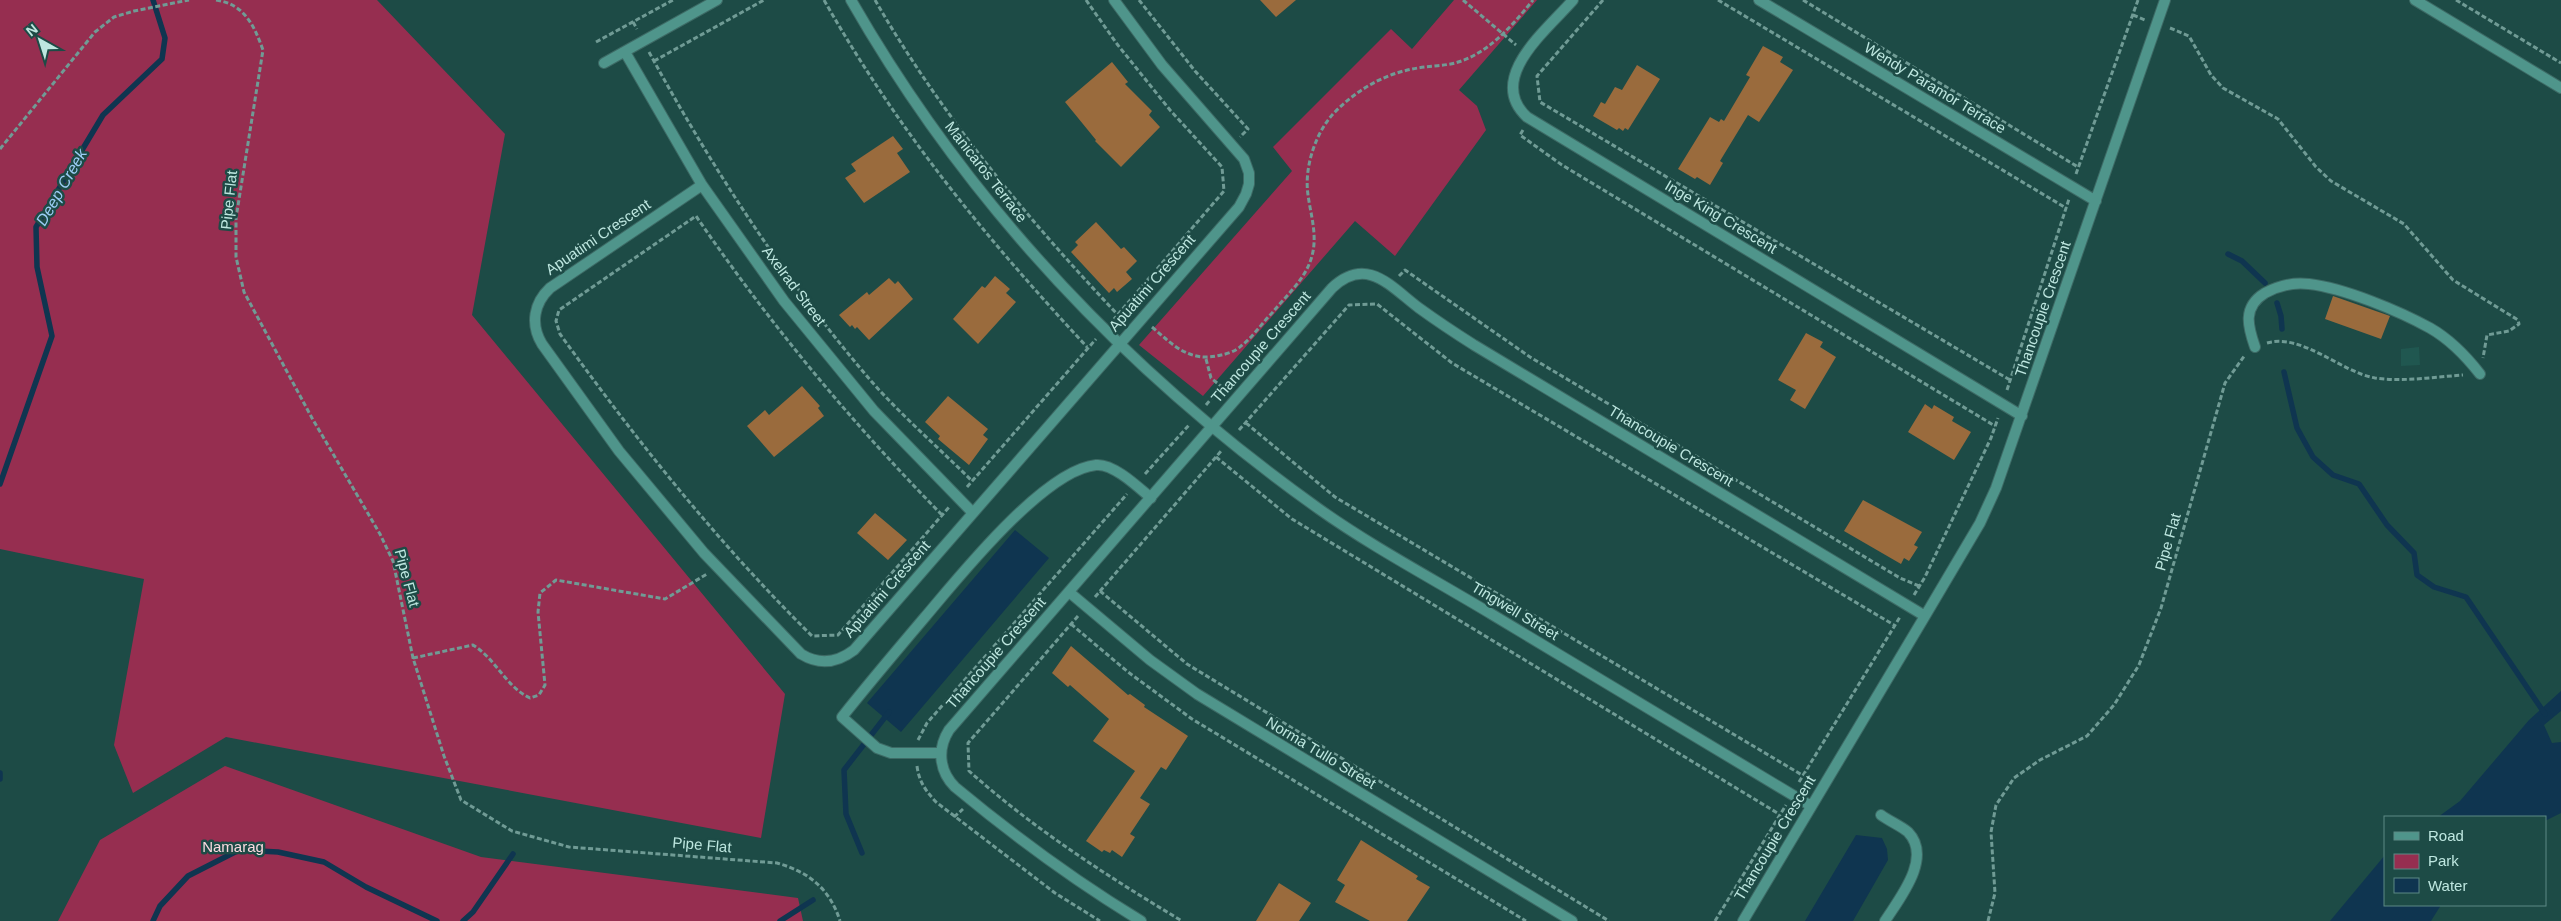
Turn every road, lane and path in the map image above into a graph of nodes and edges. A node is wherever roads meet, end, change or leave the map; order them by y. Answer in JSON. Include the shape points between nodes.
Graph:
{"nodes":[{"id":1,"x":188,"y":0,"type":"edge"},
{"id":2,"x":216,"y":0,"type":"edge"},
{"id":3,"x":673,"y":0,"type":"edge"},
{"id":4,"x":717,"y":0,"type":"edge"},
{"id":5,"x":764,"y":0,"type":"edge"},
{"id":6,"x":824,"y":0,"type":"edge"},
{"id":7,"x":851,"y":0,"type":"edge"},
{"id":8,"x":874,"y":0,"type":"edge"},
{"id":9,"x":1086,"y":0,"type":"edge"},
{"id":10,"x":1114,"y":0,"type":"edge"},
{"id":11,"x":1139,"y":0,"type":"edge"},
{"id":12,"x":1463,"y":0,"type":"edge"},
{"id":13,"x":1533,"y":0,"type":"edge"},
{"id":14,"x":1573,"y":0,"type":"edge"},
{"id":15,"x":1603,"y":0,"type":"edge"},
{"id":16,"x":1718,"y":0,"type":"edge"},
{"id":17,"x":1759,"y":0,"type":"edge"},
{"id":18,"x":1803,"y":0,"type":"edge"},
{"id":19,"x":2138,"y":0,"type":"edge"},
{"id":20,"x":2165,"y":0,"type":"edge"},
{"id":21,"x":2415,"y":0,"type":"edge"},
{"id":22,"x":2456,"y":0,"type":"edge"},
{"id":23,"x":2133,"y":16,"type":"junction"},
{"id":24,"x":2157,"y":24,"type":"junction"},
{"id":25,"x":1502,"y":34,"type":"junction"},
{"id":26,"x":596,"y":42,"type":"dead end"},
{"id":27,"x":625,"y":52,"type":"junction"},
{"id":28,"x":1526,"y":54,"type":"junction"},
{"id":29,"x":604,"y":63,"type":"dead end"},
{"id":30,"x":2561,"y":63,"type":"edge"},
{"id":31,"x":1543,"y":69,"type":"junction"},
{"id":32,"x":2561,"y":88,"type":"edge"},
{"id":33,"x":1520,"y":135,"type":"dead end"},
{"id":34,"x":1232,"y":144,"type":"junction"},
{"id":35,"x":0,"y":149,"type":"edge"},
{"id":36,"x":1216,"y":160,"type":"junction"},
{"id":37,"x":2078,"y":167,"type":"junction"},
{"id":38,"x":702,"y":185,"type":"junction"},
{"id":39,"x":2073,"y":187,"type":"junction"},
{"id":40,"x":1224,"y":191,"type":"dead end"},
{"id":41,"x":2096,"y":201,"type":"junction"},
{"id":42,"x":2066,"y":208,"type":"junction"},
{"id":43,"x":1392,"y":285,"type":"junction"},
{"id":44,"x":1376,"y":304,"type":"junction"},
{"id":45,"x":1126,"y":305,"type":"dead end"},
{"id":46,"x":1117,"y":314,"type":"dead end"},
{"id":47,"x":1142,"y":318,"type":"junction"},
{"id":48,"x":1118,"y":345,"type":"junction"},
{"id":49,"x":2255,"y":347,"type":"junction"},
{"id":50,"x":1088,"y":348,"type":"dead end"},
{"id":51,"x":2480,"y":374,"type":"junction"},
{"id":52,"x":2010,"y":380,"type":"junction"},
{"id":53,"x":2003,"y":404,"type":"junction"},
{"id":54,"x":2022,"y":416,"type":"junction"},
{"id":55,"x":1246,"y":423,"type":"junction"},
{"id":56,"x":1213,"y":426,"type":"junction"},
{"id":57,"x":1995,"y":426,"type":"junction"},
{"id":58,"x":1230,"y":440,"type":"junction"},
{"id":59,"x":1168,"y":449,"type":"dead end"},
{"id":60,"x":1216,"y":457,"type":"junction"},
{"id":61,"x":1135,"y":485,"type":"junction"},
{"id":62,"x":958,"y":497,"type":"junction"},
{"id":63,"x":1150,"y":498,"type":"junction"},
{"id":64,"x":973,"y":513,"type":"junction"},
{"id":65,"x":942,"y":515,"type":"junction"},
{"id":66,"x":708,"y":574,"type":"dead end"},
{"id":67,"x":1919,"y":586,"type":"junction"},
{"id":68,"x":1100,"y":591,"type":"junction"},
{"id":69,"x":1069,"y":592,"type":"junction"},
{"id":70,"x":1908,"y":606,"type":"junction"},
{"id":71,"x":1086,"y":607,"type":"junction"},
{"id":72,"x":1925,"y":616,"type":"junction"},
{"id":73,"x":1071,"y":624,"type":"junction"},
{"id":74,"x":1894,"y":625,"type":"junction"},
{"id":75,"x":413,"y":658,"type":"junction"},
{"id":76,"x":917,"y":752,"type":"junction"},
{"id":77,"x":941,"y":753,"type":"junction"},
{"id":78,"x":1811,"y":806,"type":"junction"},
{"id":79,"x":1881,"y":815,"type":"dead end"},
{"id":80,"x":840,"y":921,"type":"edge"},
{"id":81,"x":1100,"y":921,"type":"edge"},
{"id":82,"x":1141,"y":921,"type":"edge"},
{"id":83,"x":1182,"y":921,"type":"edge"},
{"id":84,"x":1526,"y":921,"type":"edge"},
{"id":85,"x":1572,"y":921,"type":"edge"},
{"id":86,"x":1610,"y":921,"type":"edge"},
{"id":87,"x":1715,"y":921,"type":"edge"},
{"id":88,"x":1742,"y":921,"type":"edge"},
{"id":89,"x":1885,"y":921,"type":"edge"},
{"id":90,"x":1988,"y":921,"type":"edge"}],
"edges":[{"from":1,"to":35,"type":"path","via":[[134,10],[114,17],[95,32]]},
{"from":2,"to":75,"type":"path","name":"Pipe Flat","via":[[243,11],[256,29],[263,50],[236,218],[236,257],[244,292],[393,561]]},
{"from":3,"to":26,"type":"path"},
{"from":4,"to":27,"type":"street"},
{"from":5,"to":62,"type":"path","via":[[654,61],[758,231],[820,316],[873,382],[972,481]]},
{"from":6,"to":50,"type":"path","via":[[872,80],[947,186],[999,250]]},
{"from":7,"to":48,"type":"street","name":"Manicaros Terrace","via":[[881,53],[952,156],[1032,254]]},
{"from":8,"to":46,"type":"path","via":[[941,105],[990,171],[1050,243]]},
{"from":9,"to":36,"type":"path","via":[[1164,102]]},
{"from":10,"to":34,"type":"street","name":"Apuatimi Crescent","via":[[1162,65]]},
{"from":11,"to":34,"type":"path","via":[[1195,71],[1248,130]]},
{"from":12,"to":25,"type":"path"},
{"from":13,"to":25,"type":"path"},
{"from":14,"to":28,"type":"street","name":"Inge King Crescent"},
{"from":15,"to":31,"type":"path"},
{"from":16,"to":42,"type":"path"},
{"from":17,"to":39,"type":"street","name":"Wendy Paramor Terrace"},
{"from":18,"to":37,"type":"path"},
{"from":19,"to":23,"type":"path"},
{"from":20,"to":24,"type":"street","name":"Thancoupie Crescent"},
{"from":21,"to":32,"type":"street"},
{"from":22,"to":30,"type":"path"},
{"from":23,"to":24,"type":"path"},
{"from":23,"to":37,"type":"path"},
{"from":24,"to":41,"type":"street","name":"Thancoupie Crescent"},
{"from":24,"to":51,"type":"path","via":[[2190,36],[2218,82],[2233,95],[2278,119],[2331,181],[2404,224],[2453,280],[2518,320],[2515,328],[2487,335]]},
{"from":25,"to":28,"type":"path"},
{"from":25,"to":47,"type":"path","via":[[1482,52],[1455,63],[1415,68],[1372,82],[1332,115],[1317,137],[1309,167],[1307,193],[1315,242],[1310,262],[1298,282],[1241,347],[1206,359],[1193,356],[1180,351]]},
{"from":27,"to":29,"type":"street"},
{"from":27,"to":38,"type":"street","name":"Axelrad Street"},
{"from":28,"to":31,"type":"path"},
{"from":28,"to":53,"type":"street","name":"Inge King Crescent","via":[[1516,67],[1512,89],[1518,106],[1530,120]]},
{"from":31,"to":52,"type":"path","via":[[1537,76],[1540,102]]},
{"from":33,"to":57,"type":"path","via":[[1615,198]]},
{"from":34,"to":36,"type":"path"},
{"from":34,"to":47,"type":"street","name":"Apuatimi Crescent","via":[[1244,159],[1249,173],[1248,191],[1243,201]]},
{"from":36,"to":40,"type":"path","via":[[1222,168]]},
{"from":37,"to":39,"type":"path"},
{"from":38,"to":62,"type":"street","name":"Axelrad Street","via":[[790,308],[874,411]]},
{"from":38,"to":64,"type":"street","name":"Apuatimi Crescent","via":[[550,288],[537,305],[535,323],[540,341],[620,451],[704,553],[795,649],[821,661],[838,659],[854,650]]},
{"from":39,"to":41,"type":"street","name":"Wendy Paramor Terrace"},
{"from":39,"to":42,"type":"path"},
{"from":41,"to":54,"type":"street","name":"Thancoupie Crescent"},
{"from":42,"to":52,"type":"path"},
{"from":43,"to":44,"type":"path"},
{"from":43,"to":56,"type":"street","name":"Thancoupie Crescent","via":[[1379,277],[1365,274],[1350,276],[1338,284]]},
{"from":43,"to":67,"type":"path","via":[[1405,270],[1530,357],[1900,578]]},
{"from":43,"to":70,"type":"street","name":"Thancoupie Crescent","via":[[1474,345]]},
{"from":44,"to":55,"type":"path","via":[[1350,305]]},
{"from":44,"to":74,"type":"path","via":[[1452,363]]},
{"from":45,"to":47,"type":"path"},
{"from":47,"to":48,"type":"street","name":"Apuatimi Crescent"},
{"from":48,"to":56,"type":"street","name":"Manicaros Terrace"},
{"from":48,"to":64,"type":"street","name":"Apuatimi Crescent"},
{"from":49,"to":51,"type":"path","via":[[2274,341],[2306,347],[2339,365],[2393,380]]},
{"from":49,"to":51,"type":"street","via":[[2247,325],[2259,297],[2286,285],[2307,283],[2403,314],[2452,342]]},
{"from":49,"to":90,"type":"path","name":"Pipe Flat","via":[[2239,360],[2225,383],[2161,608],[2139,665],[2114,705],[2087,736],[2040,760],[2014,778],[1996,805],[1991,832],[1995,893]]},
{"from":52,"to":53,"type":"path"},
{"from":53,"to":54,"type":"street","name":"Inge King Crescent"},
{"from":53,"to":57,"type":"path"},
{"from":54,"to":72,"type":"street","name":"Thancoupie Crescent","via":[[1980,523]]},
{"from":55,"to":58,"type":"path"},
{"from":55,"to":74,"type":"path","via":[[1335,496],[1802,775]]},
{"from":56,"to":58,"type":"street","name":"Tingwell Street"},
{"from":56,"to":63,"type":"street","name":"Thancoupie Crescent"},
{"from":57,"to":67,"type":"path"},
{"from":58,"to":60,"type":"path"},
{"from":58,"to":78,"type":"street","name":"Tingwell Street","via":[[1300,495],[1360,535]]},
{"from":59,"to":61,"type":"path"},
{"from":60,"to":68,"type":"path"},
{"from":60,"to":87,"type":"path","via":[[1292,519],[1779,814]]},
{"from":61,"to":63,"type":"street"},
{"from":61,"to":76,"type":"path","via":[[927,724],[917,743]]},
{"from":61,"to":76,"type":"street","via":[[1121,473],[1098,464],[1076,470],[1050,488],[984,548],[842,717],[877,748],[891,753]]},
{"from":62,"to":64,"type":"street","name":"Axelrad Street"},
{"from":62,"to":65,"type":"path"},
{"from":63,"to":69,"type":"street","name":"Thancoupie Crescent"},
{"from":65,"to":65,"type":"path","via":[[838,635],[812,636],[715,534],[637,440],[560,334],[556,321],[559,310],[696,216],[799,357],[861,430]]},
{"from":66,"to":75,"type":"path","via":[[665,599],[556,580],[540,592],[538,612],[546,685],[539,695],[530,698],[519,693],[473,645]]},
{"from":67,"to":70,"type":"path"},
{"from":68,"to":71,"type":"path"},
{"from":68,"to":86,"type":"path","via":[[1187,664]]},
{"from":69,"to":71,"type":"street","name":"Norma Tullo Street"},
{"from":69,"to":77,"type":"street","name":"Thancoupie Crescent","via":[[949,730]]},
{"from":70,"to":72,"type":"street","name":"Thancoupie Crescent"},
{"from":70,"to":74,"type":"path"},
{"from":71,"to":73,"type":"path"},
{"from":71,"to":85,"type":"street","name":"Norma Tullo Street","via":[[1150,660],[1213,704]]},
{"from":72,"to":78,"type":"street","name":"Thancoupie Crescent"},
{"from":73,"to":83,"type":"path","via":[[968,742],[969,771],[1064,846]]},
{"from":73,"to":84,"type":"path","via":[[1128,672],[1192,719]]},
{"from":75,"to":80,"type":"path","name":"Pipe Flat","via":[[461,800],[503,826],[569,846],[777,863],[796,869],[818,882],[836,907]]},
{"from":76,"to":77,"type":"street"},
{"from":76,"to":81,"type":"path","via":[[918,776],[936,802],[1055,893]]},
{"from":77,"to":82,"type":"street","via":[[944,772],[955,787],[1070,876]]},
{"from":78,"to":88,"type":"street","name":"Thancoupie Crescent"},
{"from":79,"to":89,"type":"street","via":[[1908,833],[1915,845],[1916,857],[1910,880]]}]}
